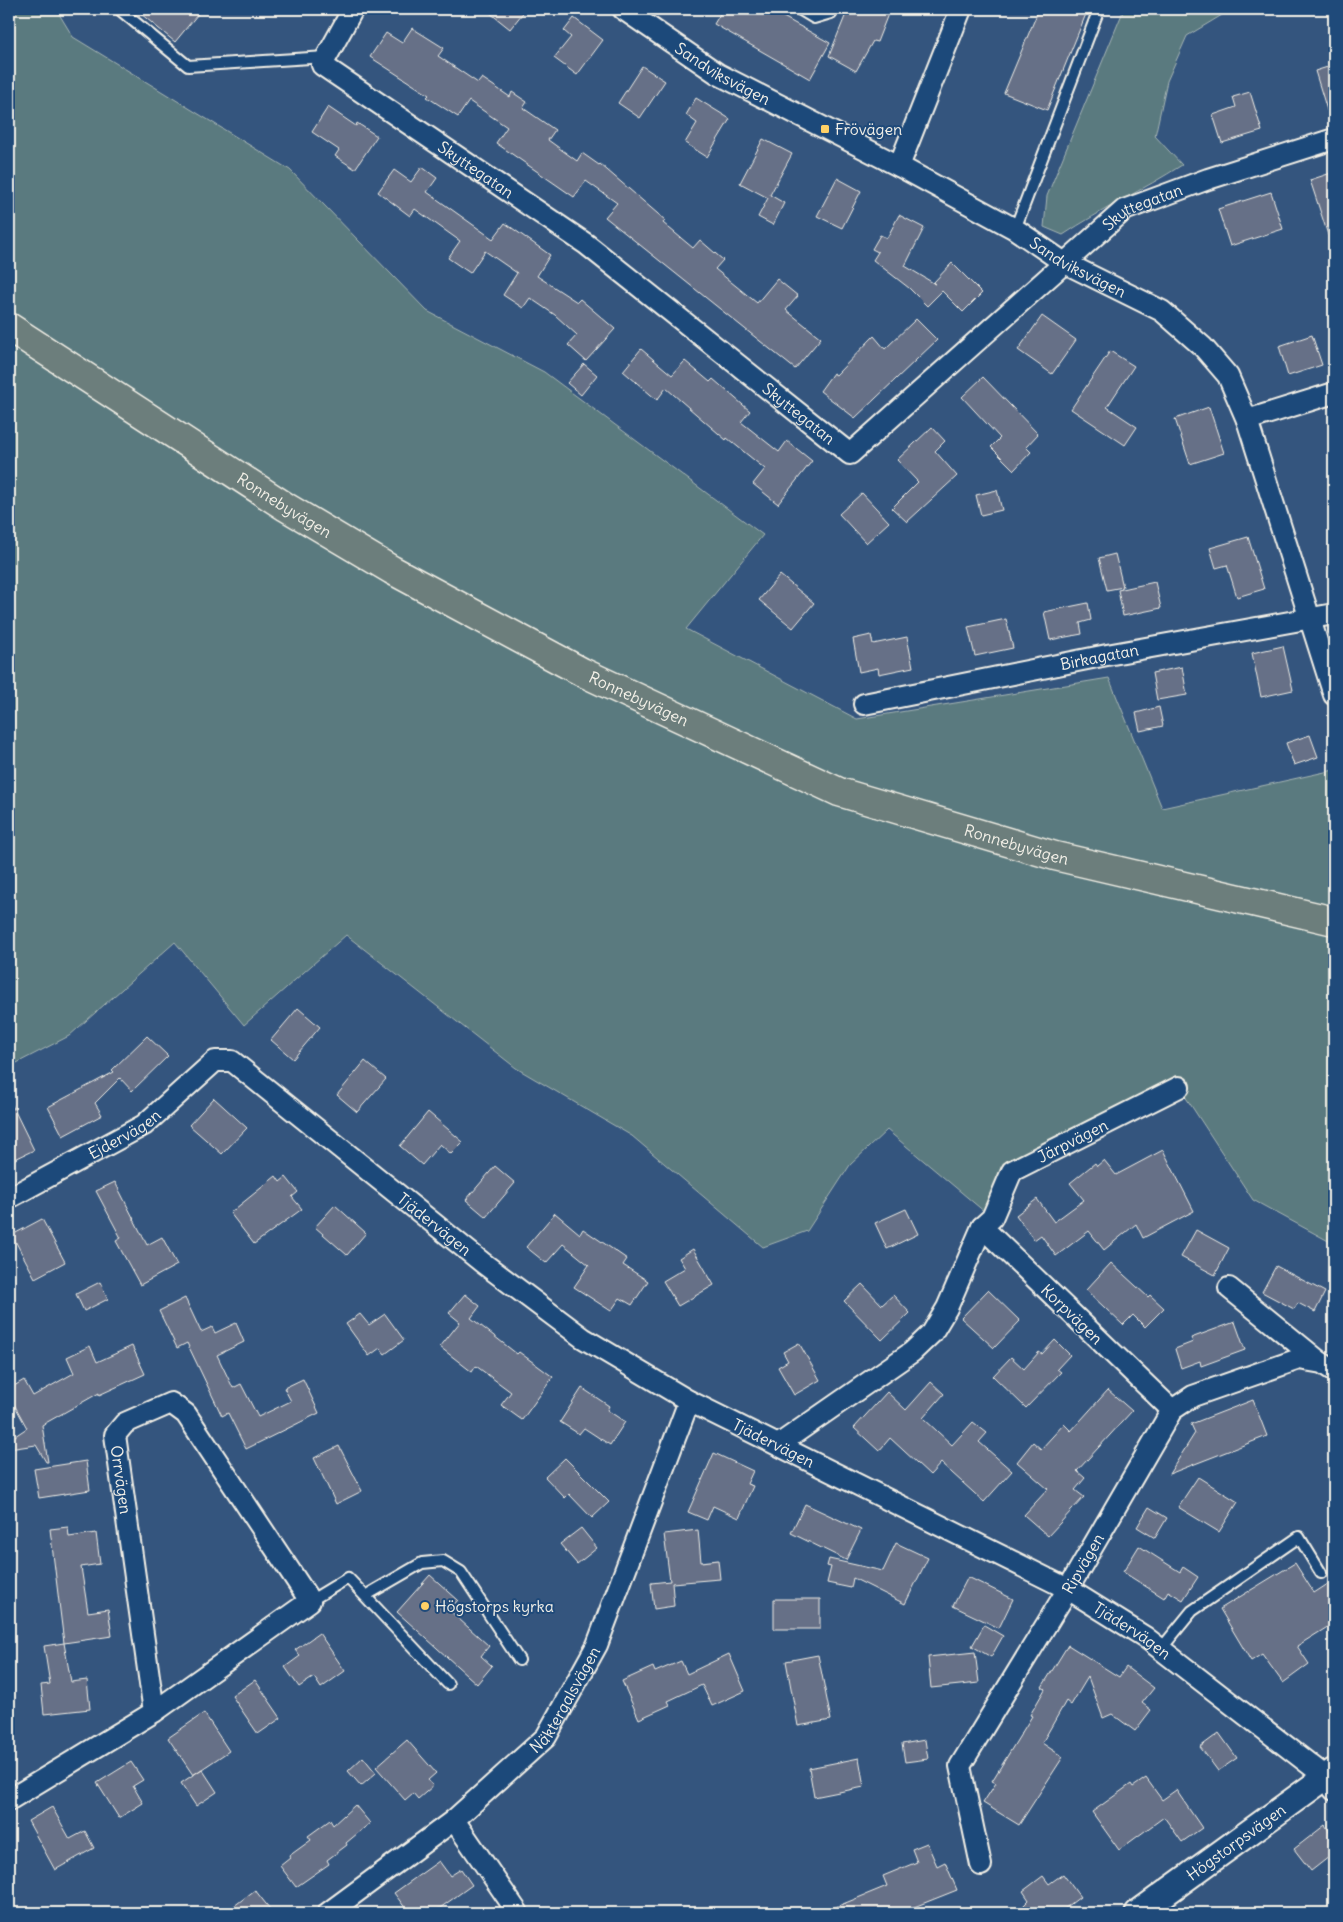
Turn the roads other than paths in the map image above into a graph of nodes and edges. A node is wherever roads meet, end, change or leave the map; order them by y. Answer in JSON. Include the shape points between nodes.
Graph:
{"nodes":[{"id":1,"x":119,"y":9,"type":"edge"},
{"id":2,"x":353,"y":9,"type":"edge"},
{"id":3,"x":623,"y":9,"type":"edge"},
{"id":4,"x":799,"y":9,"type":"edge"},
{"id":5,"x":832,"y":9,"type":"edge"},
{"id":6,"x":961,"y":9,"type":"edge"},
{"id":7,"x":1099,"y":9,"type":"edge"},
{"id":8,"x":326,"y":57,"type":"junction"},
{"id":9,"x":1334,"y":138,"type":"edge"},
{"id":10,"x":899,"y":166,"type":"junction"},
{"id":11,"x":1015,"y":229,"type":"junction"},
{"id":12,"x":1063,"y":262,"type":"junction"},
{"id":13,"x":9,"y":327,"type":"edge"},
{"id":14,"x":1334,"y":393,"type":"edge"},
{"id":15,"x":1248,"y":420,"type":"junction"},
{"id":16,"x":1334,"y":614,"type":"edge"},
{"id":17,"x":1310,"y":619,"type":"junction"},
{"id":18,"x":1334,"y":695,"type":"edge"},
{"id":19,"x":864,"y":704,"type":"dead end"},
{"id":20,"x":1334,"y":921,"type":"edge"},
{"id":21,"x":232,"y":1061,"type":"joint"},
{"id":22,"x":1179,"y":1087,"type":"dead end"},
{"id":23,"x":9,"y":1198,"type":"edge"},
{"id":24,"x":987,"y":1223,"type":"junction"},
{"id":25,"x":1229,"y":1288,"type":"dead end"},
{"id":26,"x":1328,"y":1367,"type":"edge"},
{"id":27,"x":689,"y":1401,"type":"junction"},
{"id":28,"x":1172,"y":1410,"type":"junction"},
{"id":29,"x":778,"y":1445,"type":"junction"},
{"id":30,"x":1321,"y":1573,"type":"dead end"},
{"id":31,"x":1068,"y":1589,"type":"junction"},
{"id":32,"x":365,"y":1596,"type":"junction"},
{"id":33,"x":310,"y":1601,"type":"junction"},
{"id":34,"x":1161,"y":1649,"type":"junction"},
{"id":35,"x":519,"y":1660,"type":"dead end"},
{"id":36,"x":448,"y":1684,"type":"dead end"},
{"id":37,"x":154,"y":1712,"type":"junction"},
{"id":38,"x":1332,"y":1779,"type":"edge"},
{"id":39,"x":9,"y":1800,"type":"edge"},
{"id":40,"x":454,"y":1820,"type":"junction"},
{"id":41,"x":981,"y":1865,"type":"dead end"},
{"id":42,"x":330,"y":1913,"type":"edge"},
{"id":43,"x":518,"y":1913,"type":"edge"},
{"id":44,"x":1138,"y":1913,"type":"edge"}],
"edges":[{"from":1,"to":8,"type":"lane","via":[[188,66]]},
{"from":2,"to":8,"type":"street"},
{"from":3,"to":10,"type":"street","name":"Sandviksvägen","via":[[718,74]]},
{"from":4,"to":5,"type":"lane","via":[[814,18],[830,13]]},
{"from":6,"to":10,"type":"street"},
{"from":7,"to":11,"type":"lane"},
{"from":8,"to":12,"type":"street","name":"Skyttegatan","via":[[322,65],[586,244],[850,454]]},
{"from":9,"to":12,"type":"street","name":"Skyttegatan","via":[[1124,210]]},
{"from":10,"to":11,"type":"street","name":"Sandviksvägen"},
{"from":11,"to":12,"type":"street","name":"Sandviksvägen"},
{"from":12,"to":15,"type":"street","name":"Sandviksvägen","via":[[1162,311],[1203,347],[1228,376]]},
{"from":13,"to":20,"type":"main road","name":"Ronnebyvägen","via":[[286,507],[392,570],[582,672],[839,792],[1055,856]]},
{"from":14,"to":15,"type":"street"},
{"from":15,"to":17,"type":"street","name":"Sandviksvägen"},
{"from":16,"to":17,"type":"street","name":"Birkagatan"},
{"from":17,"to":18,"type":"street","name":"Sandviksvägen"},
{"from":17,"to":19,"type":"street","name":"Birkagatan","via":[[1106,655]]},
{"from":21,"to":23,"type":"street","name":"Ejdervägen","via":[[215,1061],[144,1125]]},
{"from":21,"to":27,"type":"street","name":"Tjädervägen","via":[[483,1263],[583,1338]]},
{"from":22,"to":24,"type":"street","name":"Järpvägen","via":[[1012,1171]]},
{"from":24,"to":28,"type":"street","name":"Korpvägen"},
{"from":24,"to":29,"type":"street","name":"Järpvägen","via":[[932,1333],[912,1352]]},
{"from":25,"to":26,"type":"street","name":"Ripvägen"},
{"from":26,"to":28,"type":"street","name":"Ripvägen","via":[[1299,1359],[1193,1396]]},
{"from":27,"to":29,"type":"street","name":"Tjädervägen"},
{"from":27,"to":40,"type":"street","name":"Näktergalsvägen","via":[[597,1645],[546,1737]]},
{"from":28,"to":31,"type":"street","name":"Ripvägen"},
{"from":29,"to":31,"type":"street","name":"Tjädervägen"},
{"from":30,"to":34,"type":"lane","via":[[1299,1537],[1192,1611]]},
{"from":31,"to":34,"type":"street","name":"Tjädervägen"},
{"from":31,"to":41,"type":"street","name":"Ripvägen","via":[[960,1766]]},
{"from":32,"to":33,"type":"lane","via":[[348,1578]]},
{"from":32,"to":35,"type":"lane","via":[[422,1563],[443,1561],[462,1572]]},
{"from":32,"to":36,"type":"lane"},
{"from":33,"to":37,"type":"street"},
{"from":33,"to":37,"type":"street","name":"Orrvägen","via":[[186,1414],[171,1403],[125,1423],[115,1435]]},
{"from":34,"to":38,"type":"street","name":"Tjädervägen"},
{"from":37,"to":39,"type":"street"},
{"from":38,"to":44,"type":"street","name":"Högstorpsvägen"},
{"from":40,"to":42,"type":"street","name":"Näktergalsvägen"},
{"from":40,"to":43,"type":"street"}]}
